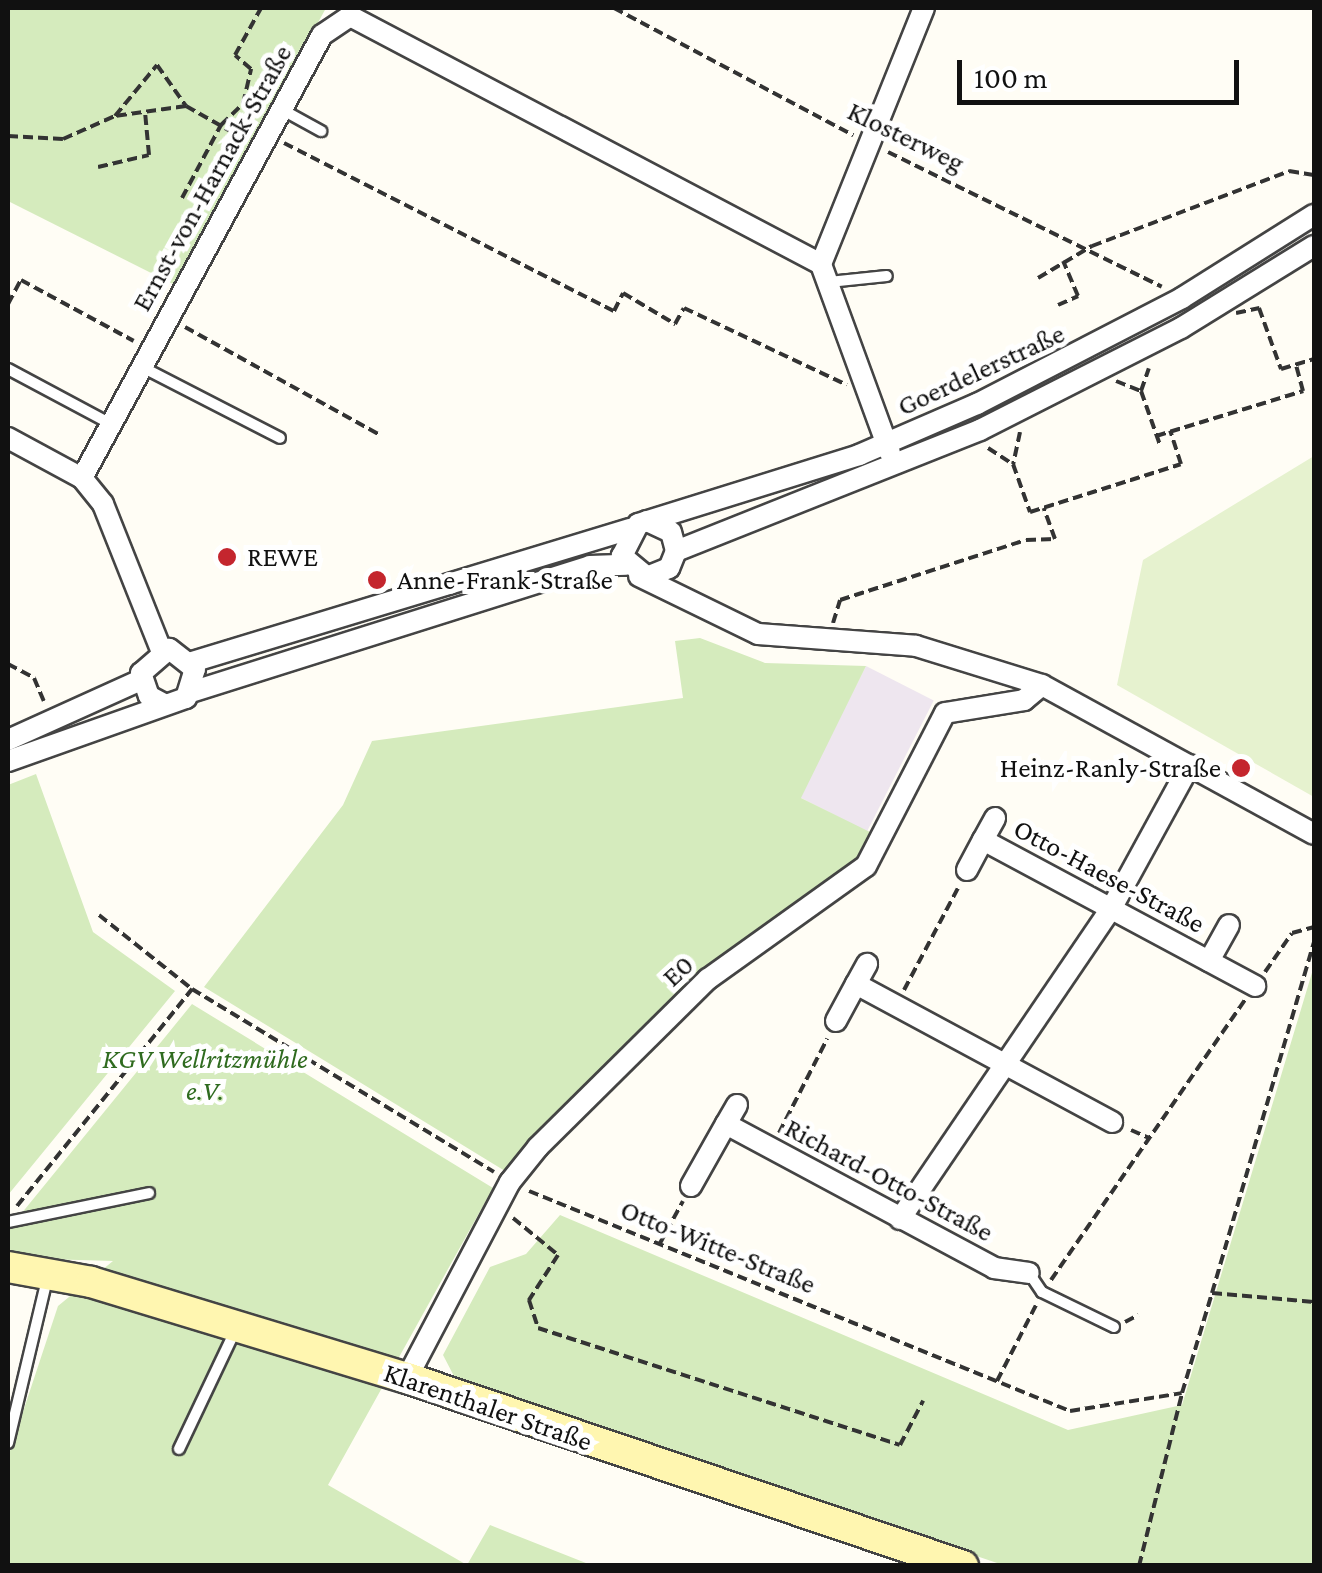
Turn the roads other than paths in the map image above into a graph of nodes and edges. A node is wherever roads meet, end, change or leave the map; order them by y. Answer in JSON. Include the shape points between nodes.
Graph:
{"nodes":[{"id":1,"x":924,"y":8,"type":"edge"},
{"id":2,"x":280,"y":108,"type":"junction"},
{"id":3,"x":321,"y":131,"type":"dead end"},
{"id":4,"x":1314,"y":216,"type":"edge"},
{"id":5,"x":1314,"y":246,"type":"edge"},
{"id":6,"x":825,"y":273,"type":"junction"},
{"id":7,"x":888,"y":276,"type":"dead end"},
{"id":8,"x":146,"y":358,"type":"junction"},
{"id":9,"x":8,"y":370,"type":"edge"},
{"id":10,"x":111,"y":424,"type":"junction"},
{"id":11,"x":8,"y":438,"type":"edge"},
{"id":12,"x":280,"y":438,"type":"dead end"},
{"id":13,"x":887,"y":445,"type":"junction"},
{"id":14,"x":896,"y":470,"type":"junction"},
{"id":15,"x":82,"y":478,"type":"junction"},
{"id":16,"x":638,"y":525,"type":"junction"},
{"id":17,"x":675,"y":556,"type":"junction"},
{"id":18,"x":632,"y":570,"type":"junction"},
{"id":19,"x":730,"y":624,"type":"junction"},
{"id":20,"x":160,"y":650,"type":"junction"},
{"id":21,"x":192,"y":662,"type":"junction"},
{"id":22,"x":141,"y":680,"type":"junction"},
{"id":23,"x":1042,"y":685,"type":"junction"},
{"id":24,"x":191,"y":692,"type":"junction"},
{"id":25,"x":164,"y":704,"type":"junction"},
{"id":26,"x":8,"y":740,"type":"edge"},
{"id":27,"x":8,"y":761,"type":"edge"},
{"id":28,"x":1190,"y":765,"type":"junction"},
{"id":29,"x":995,"y":818,"type":"dead end"},
{"id":30,"x":1314,"y":834,"type":"edge"},
{"id":31,"x":983,"y":840,"type":"junction"},
{"id":32,"x":967,"y":870,"type":"road end"},
{"id":33,"x":1111,"y":909,"type":"junction"},
{"id":34,"x":1229,"y":924,"type":"dead end"},
{"id":35,"x":1208,"y":961,"type":"junction"},
{"id":36,"x":867,"y":964,"type":"dead end"},
{"id":37,"x":856,"y":984,"type":"junction"},
{"id":38,"x":1255,"y":986,"type":"road end"},
{"id":39,"x":836,"y":1021,"type":"road end"},
{"id":40,"x":1004,"y":1067,"type":"junction"},
{"id":41,"x":737,"y":1105,"type":"dead end"},
{"id":42,"x":1112,"y":1122,"type":"dead end"},
{"id":43,"x":726,"y":1124,"type":"junction"},
{"id":44,"x":692,"y":1186,"type":"road end"},
{"id":45,"x":149,"y":1193,"type":"dead end"},
{"id":46,"x":900,"y":1219,"type":"junction"},
{"id":47,"x":8,"y":1220,"type":"edge"},
{"id":48,"x":8,"y":1267,"type":"edge"},
{"id":49,"x":1029,"y":1273,"type":"joint"},
{"id":50,"x":48,"y":1274,"type":"junction"},
{"id":51,"x":238,"y":1326,"type":"junction"},
{"id":52,"x":1114,"y":1327,"type":"dead end"},
{"id":53,"x":406,"y":1378,"type":"junction"},
{"id":54,"x":8,"y":1443,"type":"edge"},
{"id":55,"x":180,"y":1450,"type":"dead end"},
{"id":56,"x":963,"y":1566,"type":"edge"}],
"edges":[{"from":1,"to":6,"type":"street","via":[[865,141]]},
{"from":2,"to":3,"type":"lane"},
{"from":2,"to":6,"type":"street","name":"Ernst-von-Harnack-Straße","via":[[322,35],[357,17]]},
{"from":2,"to":8,"type":"street","name":"Ernst-von-Harnack-Straße"},
{"from":4,"to":13,"type":"street","name":"Goerdelerstraße","via":[[1182,298]]},
{"from":5,"to":14,"type":"street","name":"Goerdelerstraße","via":[[1108,366]]},
{"from":6,"to":7,"type":"lane"},
{"from":6,"to":13,"type":"street"},
{"from":8,"to":10,"type":"street","name":"Ernst-von-Harnack-Straße"},
{"from":8,"to":12,"type":"lane"},
{"from":9,"to":10,"type":"lane"},
{"from":10,"to":15,"type":"street","name":"Ernst-von-Harnack-Straße"},
{"from":11,"to":15,"type":"street"},
{"from":13,"to":14,"type":"street"},
{"from":13,"to":16,"type":"street","name":"Goerdelerstraße"},
{"from":14,"to":17,"type":"street","name":"Goerdelerstraße"},
{"from":15,"to":20,"type":"street","via":[[126,548]]},
{"from":16,"to":17,"type":"street","via":[[671,532]]},
{"from":16,"to":18,"type":"street","via":[[621,546]]},
{"from":16,"to":21,"type":"street","name":"Goerdelerstraße"},
{"from":17,"to":18,"type":"street","name":"Goerdelerstraße"},
{"from":17,"to":19,"type":"street","via":[[686,591]]},
{"from":18,"to":19,"type":"street"},
{"from":18,"to":24,"type":"street","name":"Goerdelerstraße","via":[[590,566]]},
{"from":19,"to":23,"type":"street","via":[[916,646]]},
{"from":20,"to":21,"type":"street"},
{"from":20,"to":22,"type":"street"},
{"from":21,"to":24,"type":"street"},
{"from":22,"to":25,"type":"street"},
{"from":22,"to":26,"type":"street"},
{"from":23,"to":28,"type":"street"},
{"from":23,"to":53,"type":"street","name":"E0","via":[[1024,700],[944,713],[866,866],[708,979],[510,1182]]},
{"from":24,"to":25,"type":"street","name":"Goerdelerstraße"},
{"from":25,"to":27,"type":"street","name":"Goerdelerstraße"},
{"from":28,"to":30,"type":"street"},
{"from":28,"to":33,"type":"street"},
{"from":29,"to":31,"type":"street","name":"Otto-Haese-Straße"},
{"from":31,"to":32,"type":"street","name":"Otto-Haese-Straße"},
{"from":31,"to":33,"type":"street","name":"Otto-Haese-Straße"},
{"from":33,"to":35,"type":"street","name":"Otto-Haese-Straße"},
{"from":33,"to":40,"type":"street"},
{"from":34,"to":35,"type":"street","name":"Otto-Haese-Straße"},
{"from":35,"to":38,"type":"street","name":"Otto-Haese-Straße"},
{"from":36,"to":37,"type":"street"},
{"from":37,"to":39,"type":"street"},
{"from":37,"to":40,"type":"street"},
{"from":40,"to":42,"type":"street"},
{"from":40,"to":46,"type":"street"},
{"from":41,"to":43,"type":"street"},
{"from":43,"to":44,"type":"street"},
{"from":43,"to":46,"type":"street","name":"Richard-Otto-Straße"},
{"from":45,"to":47,"type":"lane"},
{"from":46,"to":49,"type":"street","name":"Richard-Otto-Straße","via":[[994,1268]]},
{"from":48,"to":50,"type":"main road","name":"Klarenthaler Straße"},
{"from":49,"to":52,"type":"lane","via":[[1042,1292]]},
{"from":50,"to":51,"type":"main road","name":"Klarenthaler Straße"},
{"from":50,"to":54,"type":"lane"},
{"from":51,"to":53,"type":"main road","name":"Klarenthaler Straße"},
{"from":51,"to":55,"type":"lane"},
{"from":53,"to":56,"type":"main road","name":"Klarenthaler Straße"}]}
